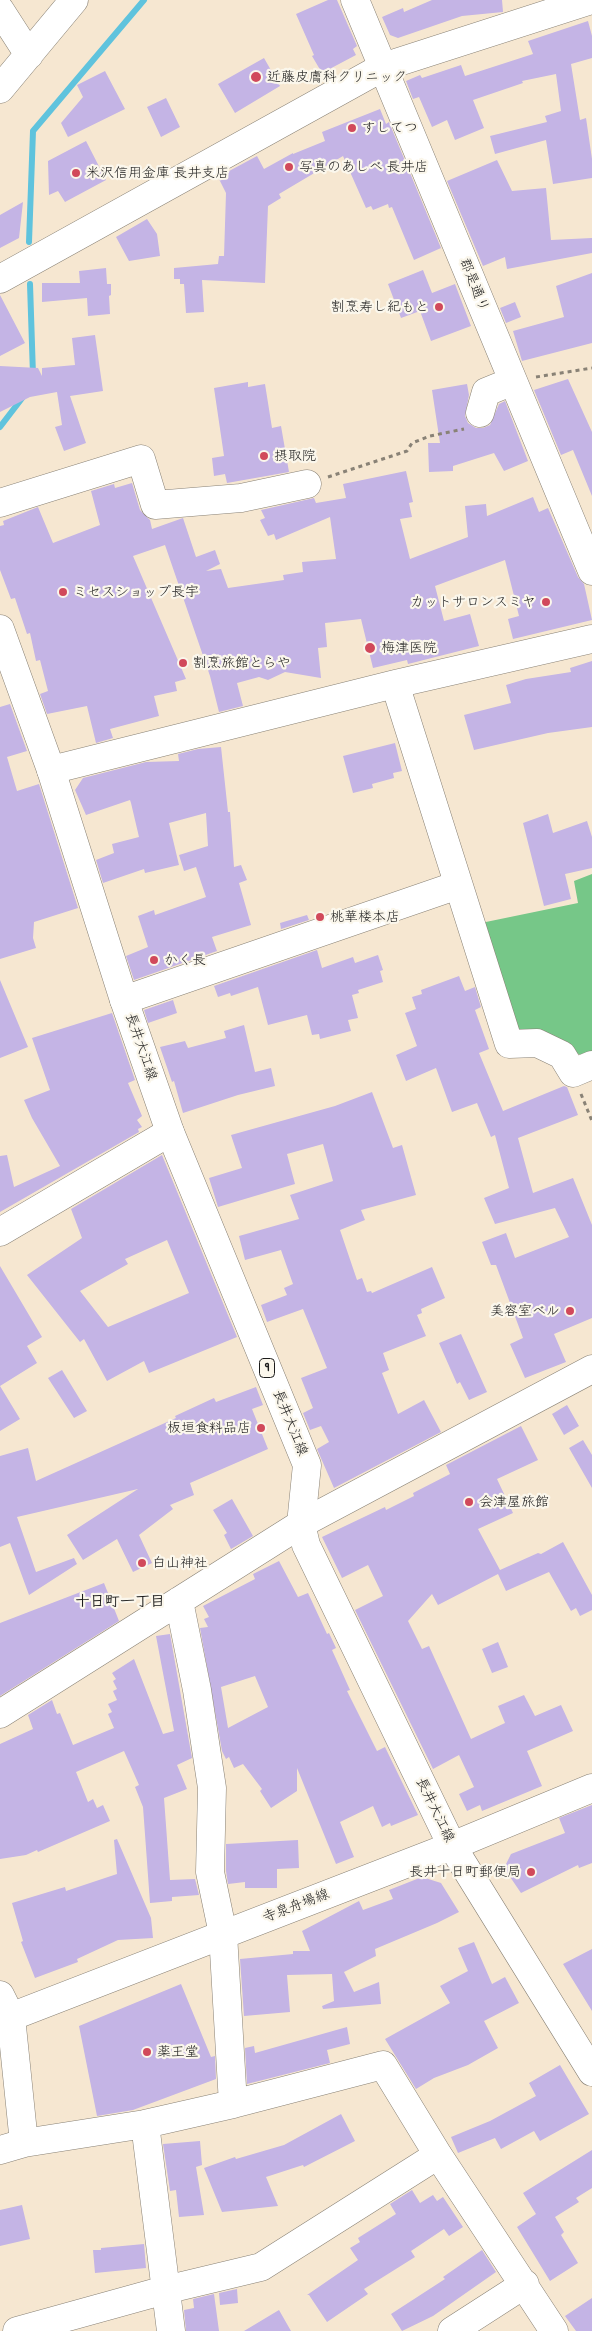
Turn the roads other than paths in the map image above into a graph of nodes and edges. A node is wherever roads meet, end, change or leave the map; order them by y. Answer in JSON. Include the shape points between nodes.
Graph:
{"nodes":[{"id":1,"x":74,"y":0,"type":"edge"},
{"id":2,"x":355,"y":0,"type":"edge"},
{"id":3,"x":591,"y":0,"type":"edge"},
{"id":4,"x":0,"y":10,"type":"edge"},
{"id":5,"x":30,"y":55,"type":"junction"},
{"id":6,"x":383,"y":67,"type":"junction"},
{"id":7,"x":0,"y":89,"type":"edge"},
{"id":8,"x":0,"y":280,"type":"edge"},
{"id":9,"x":513,"y":381,"type":"junction"},
{"id":10,"x":480,"y":413,"type":"road end"},
{"id":11,"x":307,"y":484,"type":"road end"},
{"id":12,"x":0,"y":503,"type":"edge"},
{"id":13,"x":592,"y":571,"type":"edge"},
{"id":14,"x":0,"y":629,"type":"edge"},
{"id":15,"x":592,"y":639,"type":"edge"},
{"id":16,"x":395,"y":684,"type":"junction"},
{"id":17,"x":51,"y":770,"type":"junction"},
{"id":18,"x":458,"y":885,"type":"junction"},
{"id":19,"x":124,"y":1000,"type":"junction"},
{"id":20,"x":592,"y":1065,"type":"edge"},
{"id":21,"x":170,"y":1132,"type":"junction"},
{"id":22,"x":0,"y":1232,"type":"edge"},
{"id":23,"x":592,"y":1369,"type":"edge"},
{"id":24,"x":301,"y":1524,"type":"junction"},
{"id":25,"x":179,"y":1601,"type":"junction"},
{"id":26,"x":0,"y":1714,"type":"edge"},
{"id":27,"x":592,"y":1788,"type":"edge"},
{"id":28,"x":452,"y":1846,"type":"junction"},
{"id":29,"x":223,"y":1934,"type":"junction"},
{"id":30,"x":4,"y":2011,"type":"edge"},
{"id":31,"x":592,"y":2072,"type":"edge"},
{"id":32,"x":232,"y":2104,"type":"junction"},
{"id":33,"x":145,"y":2124,"type":"junction"},
{"id":34,"x":12,"y":2146,"type":"edge"},
{"id":35,"x":438,"y":2155,"type":"junction"},
{"id":36,"x":525,"y":2284,"type":"junction"},
{"id":37,"x":165,"y":2290,"type":"junction"},
{"id":38,"x":17,"y":2331,"type":"edge"},
{"id":39,"x":171,"y":2331,"type":"edge"},
{"id":40,"x":452,"y":2331,"type":"edge"},
{"id":41,"x":554,"y":2331,"type":"edge"}],
"edges":[{"from":1,"to":5,"type":"street"},
{"from":2,"to":6,"type":"street","name":"郡是通り"},
{"from":3,"to":6,"type":"street"},
{"from":4,"to":5,"type":"street"},
{"from":5,"to":7,"type":"street"},
{"from":6,"to":8,"type":"street"},
{"from":6,"to":9,"type":"street","name":"郡是通り"},
{"from":9,"to":10,"type":"street","via":[[486,392]]},
{"from":9,"to":13,"type":"street","name":"郡是通り"},
{"from":11,"to":12,"type":"street","via":[[241,498],[155,505],[141,459]]},
{"from":14,"to":17,"type":"street","name":"長井大江線","number":"9"},
{"from":15,"to":16,"type":"street"},
{"from":16,"to":17,"type":"street"},
{"from":16,"to":18,"type":"street"},
{"from":17,"to":19,"type":"street","name":"長井大江線","number":"9"},
{"from":18,"to":19,"type":"street"},
{"from":18,"to":20,"type":"street","via":[[508,1044],[536,1043],[562,1056],[573,1073]]},
{"from":19,"to":21,"type":"street","name":"長井大江線","number":"9"},
{"from":21,"to":22,"type":"street"},
{"from":21,"to":24,"type":"street","name":"長井大江線","number":"9","via":[[307,1465]]},
{"from":23,"to":24,"type":"street"},
{"from":24,"to":25,"type":"street"},
{"from":24,"to":28,"type":"street","name":"長井大江線","number":"9","via":[[306,1545]]},
{"from":25,"to":26,"type":"street"},
{"from":25,"to":29,"type":"street","via":[[212,1788],[210,1872]]},
{"from":27,"to":28,"type":"street","name":"寺泉舟場線"},
{"from":28,"to":29,"type":"street","name":"寺泉舟場線"},
{"from":28,"to":31,"type":"street","name":"長井大江線","number":"9"},
{"from":29,"to":30,"type":"street","name":"寺泉舟場線"},
{"from":29,"to":32,"type":"street"},
{"from":30,"to":34,"type":"street"},
{"from":32,"to":33,"type":"street"},
{"from":32,"to":35,"type":"street","via":[[383,2065]]},
{"from":33,"to":34,"type":"street"},
{"from":33,"to":37,"type":"street"},
{"from":35,"to":36,"type":"street"},
{"from":35,"to":37,"type":"street","via":[[261,2267]]},
{"from":36,"to":40,"type":"street"},
{"from":36,"to":41,"type":"street"},
{"from":37,"to":38,"type":"street"},
{"from":37,"to":39,"type":"street"}]}
